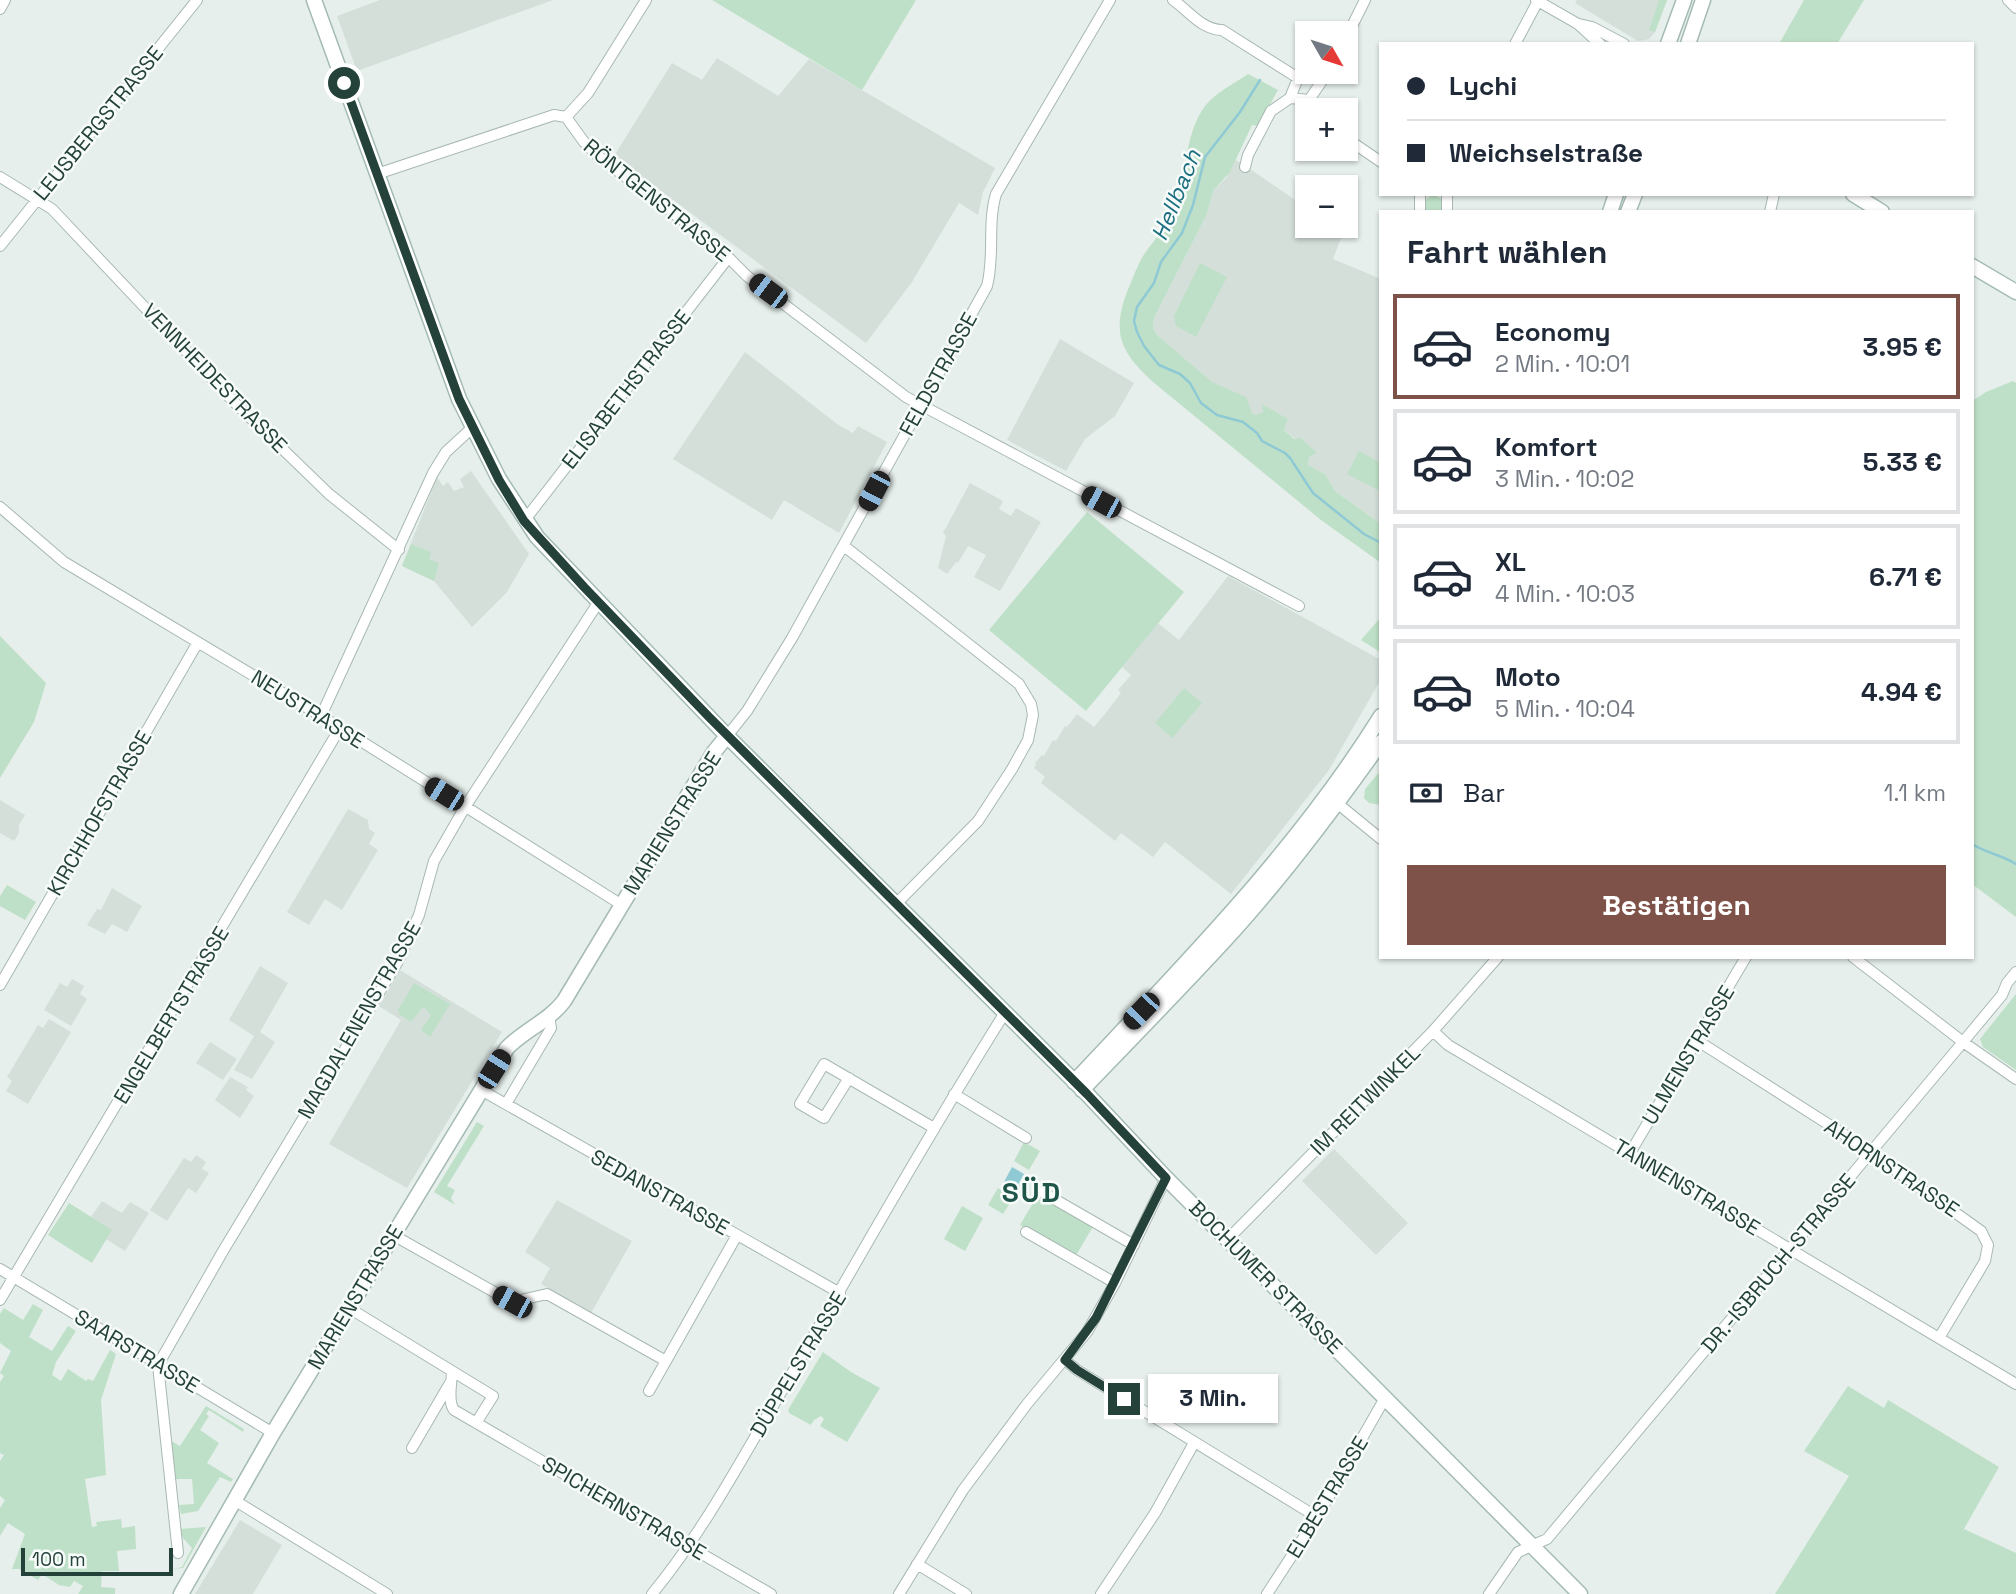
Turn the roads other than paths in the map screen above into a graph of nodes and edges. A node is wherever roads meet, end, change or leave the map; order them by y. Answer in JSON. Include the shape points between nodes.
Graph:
{"nodes":[{"id":1,"x":5,"y":0,"type":"edge"},
{"id":2,"x":197,"y":0,"type":"edge"},
{"id":3,"x":314,"y":0,"type":"edge"},
{"id":4,"x":646,"y":0,"type":"edge"},
{"id":5,"x":1110,"y":0,"type":"edge"},
{"id":6,"x":1173,"y":0,"type":"edge"},
{"id":7,"x":1366,"y":0,"type":"edge"},
{"id":8,"x":1684,"y":0,"type":"edge"},
{"id":9,"x":1703,"y":0,"type":"edge"},
{"id":10,"x":2008,"y":0,"type":"edge"},
{"id":11,"x":1537,"y":1,"type":"edge"},
{"id":12,"x":2016,"y":8,"type":"edge"},
{"id":13,"x":0,"y":9,"type":"edge"},
{"id":14,"x":1355,"y":21,"type":"edge"},
{"id":15,"x":1578,"y":24,"type":"junction"},
{"id":16,"x":1516,"y":42,"type":"edge"},
{"id":17,"x":1598,"y":42,"type":"edge"},
{"id":18,"x":1620,"y":42,"type":"edge"},
{"id":19,"x":1669,"y":42,"type":"edge"},
{"id":20,"x":1689,"y":42,"type":"edge"},
{"id":21,"x":1290,"y":98,"type":"junction"},
{"id":22,"x":1295,"y":100,"type":"edge"},
{"id":23,"x":566,"y":117,"type":"junction"},
{"id":24,"x":1358,"y":146,"type":"edge"},
{"id":25,"x":1379,"y":161,"type":"edge"},
{"id":26,"x":1245,"y":167,"type":"dead end"},
{"id":27,"x":377,"y":174,"type":"junction"},
{"id":28,"x":0,"y":177,"type":"edge"},
{"id":29,"x":1856,"y":196,"type":"edge"},
{"id":30,"x":37,"y":199,"type":"junction"},
{"id":31,"x":1879,"y":210,"type":"edge"},
{"id":32,"x":0,"y":246,"type":"edge"},
{"id":33,"x":728,"y":258,"type":"junction"},
{"id":34,"x":1974,"y":267,"type":"edge"},
{"id":35,"x":2016,"y":292,"type":"edge"},
{"id":36,"x":921,"y":405,"type":"junction"},
{"id":37,"x":472,"y":428,"type":"junction"},
{"id":38,"x":0,"y":507,"type":"edge"},
{"id":39,"x":524,"y":521,"type":"junction"},
{"id":40,"x":844,"y":546,"type":"junction"},
{"id":41,"x":399,"y":550,"type":"junction"},
{"id":42,"x":598,"y":603,"type":"junction"},
{"id":43,"x":1299,"y":606,"type":"dead end"},
{"id":44,"x":198,"y":642,"type":"junction"},
{"id":45,"x":321,"y":716,"type":"junction"},
{"id":46,"x":1379,"y":719,"type":"edge"},
{"id":47,"x":340,"y":729,"type":"junction"},
{"id":48,"x":727,"y":736,"type":"junction"},
{"id":49,"x":1379,"y":744,"type":"edge"},
{"id":50,"x":1332,"y":799,"type":"junction"},
{"id":51,"x":465,"y":807,"type":"junction"},
{"id":52,"x":1379,"y":837,"type":"edge"},
{"id":53,"x":622,"y":905,"type":"junction"},
{"id":54,"x":895,"y":905,"type":"junction"},
{"id":55,"x":1496,"y":959,"type":"edge"},
{"id":56,"x":1745,"y":959,"type":"edge"},
{"id":57,"x":1856,"y":959,"type":"edge"},
{"id":58,"x":2016,"y":972,"type":"edge"},
{"id":59,"x":0,"y":985,"type":"edge"},
{"id":60,"x":1004,"y":1014,"type":"junction"},
{"id":61,"x":548,"y":1016,"type":"junction"},
{"id":62,"x":1433,"y":1031,"type":"junction"},
{"id":63,"x":1698,"y":1041,"type":"junction"},
{"id":64,"x":1963,"y":1042,"type":"junction"},
{"id":65,"x":849,"y":1079,"type":"junction"},
{"id":66,"x":2016,"y":1079,"type":"edge"},
{"id":67,"x":1078,"y":1086,"type":"junction"},
{"id":68,"x":481,"y":1090,"type":"junction"},
{"id":69,"x":954,"y":1094,"type":"junction"},
{"id":70,"x":506,"y":1104,"type":"junction"},
{"id":71,"x":934,"y":1128,"type":"junction"},
{"id":72,"x":1026,"y":1138,"type":"dead end"},
{"id":73,"x":1630,"y":1153,"type":"junction"},
{"id":74,"x":1870,"y":1153,"type":"junction"},
{"id":75,"x":1166,"y":1178,"type":"junction"},
{"id":76,"x":1042,"y":1192,"type":"dead end"},
{"id":77,"x":1026,"y":1233,"type":"dead end"},
{"id":78,"x":393,"y":1235,"type":"junction"},
{"id":79,"x":737,"y":1235,"type":"junction"},
{"id":80,"x":1228,"y":1239,"type":"junction"},
{"id":81,"x":1134,"y":1245,"type":"junction"},
{"id":82,"x":1790,"y":1249,"type":"junction"},
{"id":83,"x":0,"y":1269,"type":"edge"},
{"id":84,"x":15,"y":1278,"type":"junction"},
{"id":85,"x":1115,"y":1283,"type":"junction"},
{"id":86,"x":840,"y":1293,"type":"junction"},
{"id":87,"x":0,"y":1300,"type":"edge"},
{"id":88,"x":349,"y":1307,"type":"junction"},
{"id":89,"x":1939,"y":1338,"type":"junction"},
{"id":90,"x":1065,"y":1360,"type":"junction"},
{"id":91,"x":666,"y":1361,"type":"junction"},
{"id":92,"x":158,"y":1365,"type":"junction"},
{"id":93,"x":452,"y":1375,"type":"junction"},
{"id":94,"x":2016,"y":1384,"type":"edge"},
{"id":95,"x":649,"y":1391,"type":"dead end"},
{"id":96,"x":1385,"y":1398,"type":"junction"},
{"id":97,"x":476,"y":1423,"type":"junction"},
{"id":98,"x":273,"y":1433,"type":"junction"},
{"id":99,"x":1194,"y":1443,"type":"junction"},
{"id":100,"x":412,"y":1448,"type":"dead end"},
{"id":101,"x":234,"y":1500,"type":"junction"},
{"id":102,"x":1317,"y":1517,"type":"junction"},
{"id":103,"x":690,"y":1546,"type":"junction"},
{"id":104,"x":1532,"y":1546,"type":"junction"},
{"id":105,"x":178,"y":1553,"type":"dead end"},
{"id":106,"x":917,"y":1564,"type":"junction"},
{"id":107,"x":181,"y":1594,"type":"edge"},
{"id":108,"x":387,"y":1594,"type":"edge"},
{"id":109,"x":653,"y":1594,"type":"edge"},
{"id":110,"x":771,"y":1594,"type":"edge"},
{"id":111,"x":899,"y":1594,"type":"edge"},
{"id":112,"x":966,"y":1594,"type":"edge"},
{"id":113,"x":1101,"y":1594,"type":"edge"},
{"id":114,"x":1267,"y":1594,"type":"edge"},
{"id":115,"x":1489,"y":1594,"type":"edge"},
{"id":116,"x":1580,"y":1594,"type":"edge"}],
"edges":[{"from":1,"to":13,"type":"street"},
{"from":2,"to":30,"type":"street","name":"LEUSBERGSTRASSE"},
{"from":3,"to":27,"type":"main road","name":"BOCHUMER STRASSE"},
{"from":4,"to":23,"type":"street","via":[[588,93]]},
{"from":5,"to":36,"type":"street","name":"FELDSTRASSE","via":[[996,194],[987,286]]},
{"from":6,"to":21,"type":"street","via":[[1189,15],[1222,30],[1298,78]]},
{"from":7,"to":14,"type":"street"},
{"from":8,"to":19,"type":"main road"},
{"from":9,"to":20,"type":"main road"},
{"from":10,"to":12,"type":"street"},
{"from":11,"to":15,"type":"street"},
{"from":11,"to":16,"type":"street"},
{"from":15,"to":17,"type":"street"},
{"from":15,"to":18,"type":"street"},
{"from":21,"to":22,"type":"street"},
{"from":21,"to":26,"type":"street","via":[[1271,111]]},
{"from":23,"to":27,"type":"street","via":[[554,115]]},
{"from":23,"to":33,"type":"street","name":"RÖNTGENSTRASSE","via":[[597,155]]},
{"from":24,"to":25,"type":"street"},
{"from":27,"to":37,"type":"main road","name":"BOCHUMER STRASSE"},
{"from":28,"to":30,"type":"street","name":"VENNHEIDESTRASSE"},
{"from":29,"to":31,"type":"main road"},
{"from":30,"to":32,"type":"street","name":"LEUSBERGSTRASSE"},
{"from":30,"to":41,"type":"street","name":"VENNHEIDESTRASSE","via":[[106,264],[233,401],[330,494]]},
{"from":33,"to":36,"type":"street","name":"RÖNTGENSTRASSE"},
{"from":33,"to":39,"type":"street","name":"ELISABETHSTRASSE"},
{"from":34,"to":35,"type":"main road"},
{"from":36,"to":40,"type":"street","name":"FELDSTRASSE"},
{"from":36,"to":43,"type":"street","name":"RÖNTGENSTRASSE"},
{"from":37,"to":39,"type":"main road","name":"BOCHUMER STRASSE"},
{"from":37,"to":41,"type":"street","via":[[446,452],[433,473]]},
{"from":38,"to":44,"type":"street","name":"NEUSTRASSE","via":[[64,562]]},
{"from":39,"to":42,"type":"main road","name":"BOCHUMER STRASSE"},
{"from":40,"to":48,"type":"street","name":"FELDSTRASSE","via":[[779,660]]},
{"from":40,"to":54,"type":"street","via":[[1018,684],[1033,715],[1028,740],[978,821]]},
{"from":41,"to":45,"type":"street"},
{"from":42,"to":48,"type":"main road","name":"BOCHUMER STRASSE"},
{"from":42,"to":51,"type":"street","name":"MAGDALENENSTRASSE"},
{"from":44,"to":45,"type":"street","name":"NEUSTRASSE"},
{"from":44,"to":59,"type":"street","name":"KIRCHHOFSTRASSE"},
{"from":45,"to":47,"type":"street","name":"NEUSTRASSE"},
{"from":46,"to":50,"type":"main road"},
{"from":47,"to":51,"type":"street","name":"NEUSTRASSE"},
{"from":47,"to":84,"type":"street","name":"ENGELBERTSTRASSE"},
{"from":48,"to":53,"type":"main road","name":"MARIENSTRASSE"},
{"from":48,"to":54,"type":"main road","name":"BOCHUMER STRASSE"},
{"from":49,"to":50,"type":"main road"},
{"from":50,"to":52,"type":"street"},
{"from":50,"to":67,"type":"main road","via":[[1235,917]]},
{"from":51,"to":53,"type":"street","name":"NEUSTRASSE"},
{"from":51,"to":92,"type":"street","name":"MAGDALENENSTRASSE","via":[[434,861],[419,915],[397,963]]},
{"from":53,"to":61,"type":"main road","name":"MARIENSTRASSE","via":[[564,1001]]},
{"from":54,"to":60,"type":"main road","name":"BOCHUMER STRASSE"},
{"from":55,"to":62,"type":"street","name":"IM REITWINKEL"},
{"from":56,"to":63,"type":"street","name":"ULMENSTRASSE"},
{"from":57,"to":64,"type":"street"},
{"from":58,"to":64,"type":"street","name":"DR.-ISBRUCH-STRASSE","via":[[2003,995]]},
{"from":60,"to":67,"type":"main road","name":"BOCHUMER STRASSE"},
{"from":60,"to":69,"type":"street","name":"DÜPPELSTRASSE"},
{"from":61,"to":68,"type":"main road","name":"MARIENSTRASSE","via":[[507,1048]]},
{"from":61,"to":70,"type":"street","name":"MARIENSTRASSE","via":[[551,1028]]},
{"from":62,"to":73,"type":"street","name":"TANNENSTRASSE","via":[[1448,1045]]},
{"from":62,"to":80,"type":"street","name":"IM REITWINKEL"},
{"from":63,"to":73,"type":"street","name":"ULMENSTRASSE"},
{"from":63,"to":74,"type":"street","name":"AHORNSTRASSE"},
{"from":64,"to":66,"type":"street"},
{"from":64,"to":74,"type":"street","name":"DR.-ISBRUCH-STRASSE"},
{"from":65,"to":65,"type":"street","via":[[824,1064],[800,1104],[824,1118]]},
{"from":65,"to":71,"type":"street"},
{"from":67,"to":75,"type":"main road","name":"BOCHUMER STRASSE"},
{"from":68,"to":70,"type":"street","name":"SEDANSTRASSE"},
{"from":68,"to":78,"type":"main road","name":"MARIENSTRASSE"},
{"from":69,"to":71,"type":"street","name":"DÜPPELSTRASSE"},
{"from":69,"to":72,"type":"street"},
{"from":70,"to":79,"type":"street","name":"SEDANSTRASSE"},
{"from":71,"to":86,"type":"street","name":"DÜPPELSTRASSE"},
{"from":73,"to":82,"type":"street","name":"TANNENSTRASSE"},
{"from":74,"to":82,"type":"street","name":"DR.-ISBRUCH-STRASSE"},
{"from":74,"to":89,"type":"street","name":"AHORNSTRASSE","via":[[1976,1225],[1986,1237],[1985,1261]]},
{"from":75,"to":80,"type":"main road","name":"BOCHUMER STRASSE"},
{"from":75,"to":81,"type":"street"},
{"from":76,"to":81,"type":"street"},
{"from":77,"to":85,"type":"street"},
{"from":78,"to":88,"type":"main road","name":"MARIENSTRASSE"},
{"from":78,"to":91,"type":"street","via":[[512,1302],[547,1294]]},
{"from":79,"to":86,"type":"street","name":"SEDANSTRASSE"},
{"from":79,"to":91,"type":"street"},
{"from":80,"to":96,"type":"main road","name":"BOCHUMER STRASSE"},
{"from":81,"to":85,"type":"street"},
{"from":82,"to":89,"type":"street","name":"TANNENSTRASSE"},
{"from":82,"to":104,"type":"street","name":"DR.-ISBRUCH-STRASSE","via":[[1547,1539]]},
{"from":83,"to":84,"type":"street","name":"SAARSTRASSE"},
{"from":84,"to":87,"type":"street","name":"ENGELBERTSTRASSE"},
{"from":84,"to":92,"type":"street","name":"SAARSTRASSE"},
{"from":85,"to":90,"type":"street"},
{"from":86,"to":103,"type":"street","name":"DÜPPELSTRASSE"},
{"from":88,"to":93,"type":"street"},
{"from":88,"to":98,"type":"main road","name":"MARIENSTRASSE"},
{"from":89,"to":94,"type":"street","name":"TANNENSTRASSE"},
{"from":90,"to":99,"type":"street"},
{"from":90,"to":106,"type":"street","via":[[963,1490]]},
{"from":91,"to":95,"type":"street"},
{"from":92,"to":98,"type":"street","name":"SAARSTRASSE"},
{"from":92,"to":105,"type":"street"},
{"from":93,"to":97,"type":"street","name":"SPICHERNSTRASSE","via":[[450,1405]]},
{"from":93,"to":97,"type":"street","via":[[493,1396]]},
{"from":93,"to":100,"type":"street"},
{"from":96,"to":102,"type":"street","name":"ELBESTRASSE"},
{"from":96,"to":104,"type":"main road","name":"BOCHUMER STRASSE"},
{"from":97,"to":103,"type":"street","name":"SPICHERNSTRASSE"},
{"from":98,"to":101,"type":"main road","name":"MARIENSTRASSE"},
{"from":99,"to":102,"type":"street"},
{"from":99,"to":113,"type":"street","via":[[1155,1513]]},
{"from":101,"to":107,"type":"main road","name":"MARIENSTRASSE"},
{"from":101,"to":108,"type":"street"},
{"from":102,"to":114,"type":"street","name":"ELBESTRASSE"},
{"from":103,"to":109,"type":"street","name":"DÜPPELSTRASSE"},
{"from":103,"to":110,"type":"street","name":"SPICHERNSTRASSE"},
{"from":104,"to":115,"type":"street","name":"DR.-ISBRUCH-STRASSE","via":[[1518,1552]]},
{"from":104,"to":116,"type":"main road","name":"BOCHUMER STRASSE"},
{"from":106,"to":111,"type":"street"},
{"from":106,"to":112,"type":"street"}]}
